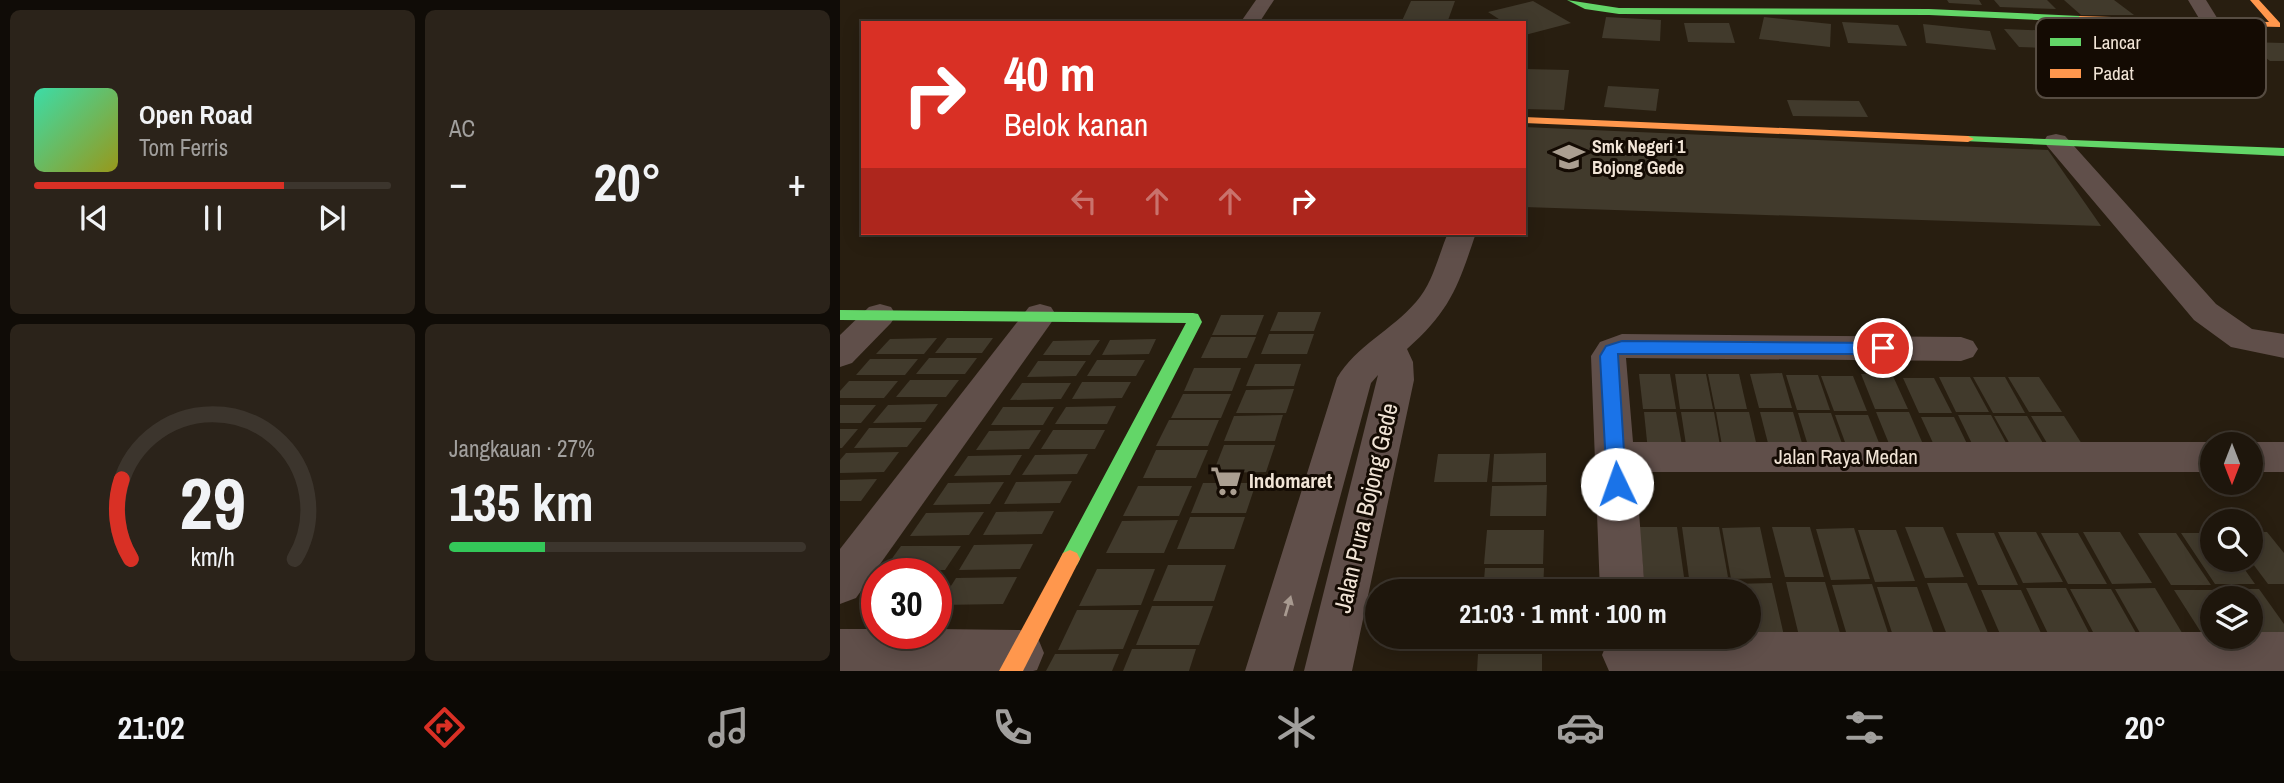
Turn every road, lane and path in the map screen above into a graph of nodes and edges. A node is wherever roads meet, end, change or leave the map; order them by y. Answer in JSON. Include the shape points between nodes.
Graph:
{"nodes":[{"id":1,"x":1265,"y":0,"type":"edge"},
{"id":2,"x":1571,"y":0,"type":"edge"},
{"id":3,"x":2197,"y":0,"type":"edge"},
{"id":4,"x":2254,"y":0,"type":"edge"},
{"id":5,"x":1734,"y":6,"type":"edge"},
{"id":6,"x":2050,"y":18,"type":"edge"},
{"id":7,"x":2208,"y":18,"type":"edge"},
{"id":8,"x":1250,"y":21,"type":"edge"},
{"id":9,"x":2266,"y":24,"type":"edge"},
{"id":10,"x":1526,"y":120,"type":"edge"},
{"id":11,"x":2056,"y":141,"type":"junction"},
{"id":12,"x":2284,"y":152,"type":"edge"},
{"id":13,"x":1461,"y":235,"type":"edge"},
{"id":14,"x":840,"y":315,"type":"edge"},
{"id":15,"x":880,"y":315,"type":"junction"},
{"id":16,"x":1040,"y":315,"type":"junction"},
{"id":17,"x":1389,"y":345,"type":"junction"},
{"id":18,"x":2284,"y":346,"type":"edge"},
{"id":19,"x":1961,"y":349,"type":"dead end"},
{"id":20,"x":840,"y":355,"type":"edge"},
{"id":21,"x":1615,"y":457,"type":"junction"},
{"id":22,"x":2200,"y":457,"type":"edge"},
{"id":23,"x":2263,"y":457,"type":"edge"},
{"id":24,"x":2284,"y":457,"type":"edge"},
{"id":25,"x":1622,"y":579,"type":"edge"},
{"id":26,"x":840,"y":584,"type":"edge"},
{"id":27,"x":840,"y":652,"type":"edge"},
{"id":28,"x":1626,"y":654,"type":"edge"},
{"id":29,"x":2284,"y":656,"type":"edge"},
{"id":30,"x":1016,"y":662,"type":"edge"},
{"id":31,"x":1269,"y":671,"type":"edge"},
{"id":32,"x":1328,"y":671,"type":"edge"}],
"edges":[{"from":1,"to":8,"type":"street"},
{"from":2,"to":5,"type":"street","via":[[1601,9]]},
{"from":3,"to":7,"type":"street"},
{"from":4,"to":9,"type":"street","via":[[2278,23]]},
{"from":5,"to":6,"type":"street"},
{"from":10,"to":11,"type":"street"},
{"from":11,"to":12,"type":"street"},
{"from":11,"to":18,"type":"street","via":[[2205,312],[2243,339]]},
{"from":13,"to":17,"type":"street","via":[[1438,295],[1416,324]]},
{"from":14,"to":15,"type":"street"},
{"from":15,"to":16,"type":"street"},
{"from":15,"to":20,"type":"street"},
{"from":16,"to":26,"type":"street"},
{"from":16,"to":30,"type":"street","via":[[1188,316],[1194,322]]},
{"from":31,"to":17,"type":"street","one_way":true,"via":[[1355,378]]},
{"from":17,"to":32,"type":"street","name":"Jalan Pura Bojong Gede","via":[[1396,362],[1396,380]]},
{"from":19,"to":21,"type":"street","via":[[1622,346],[1608,356]]},
{"from":21,"to":22,"type":"street","name":"Jalan Raya Medan"},
{"from":21,"to":25,"type":"street"},
{"from":23,"to":24,"type":"street"},
{"from":27,"to":30,"type":"street"},
{"from":28,"to":29,"type":"street"}]}
